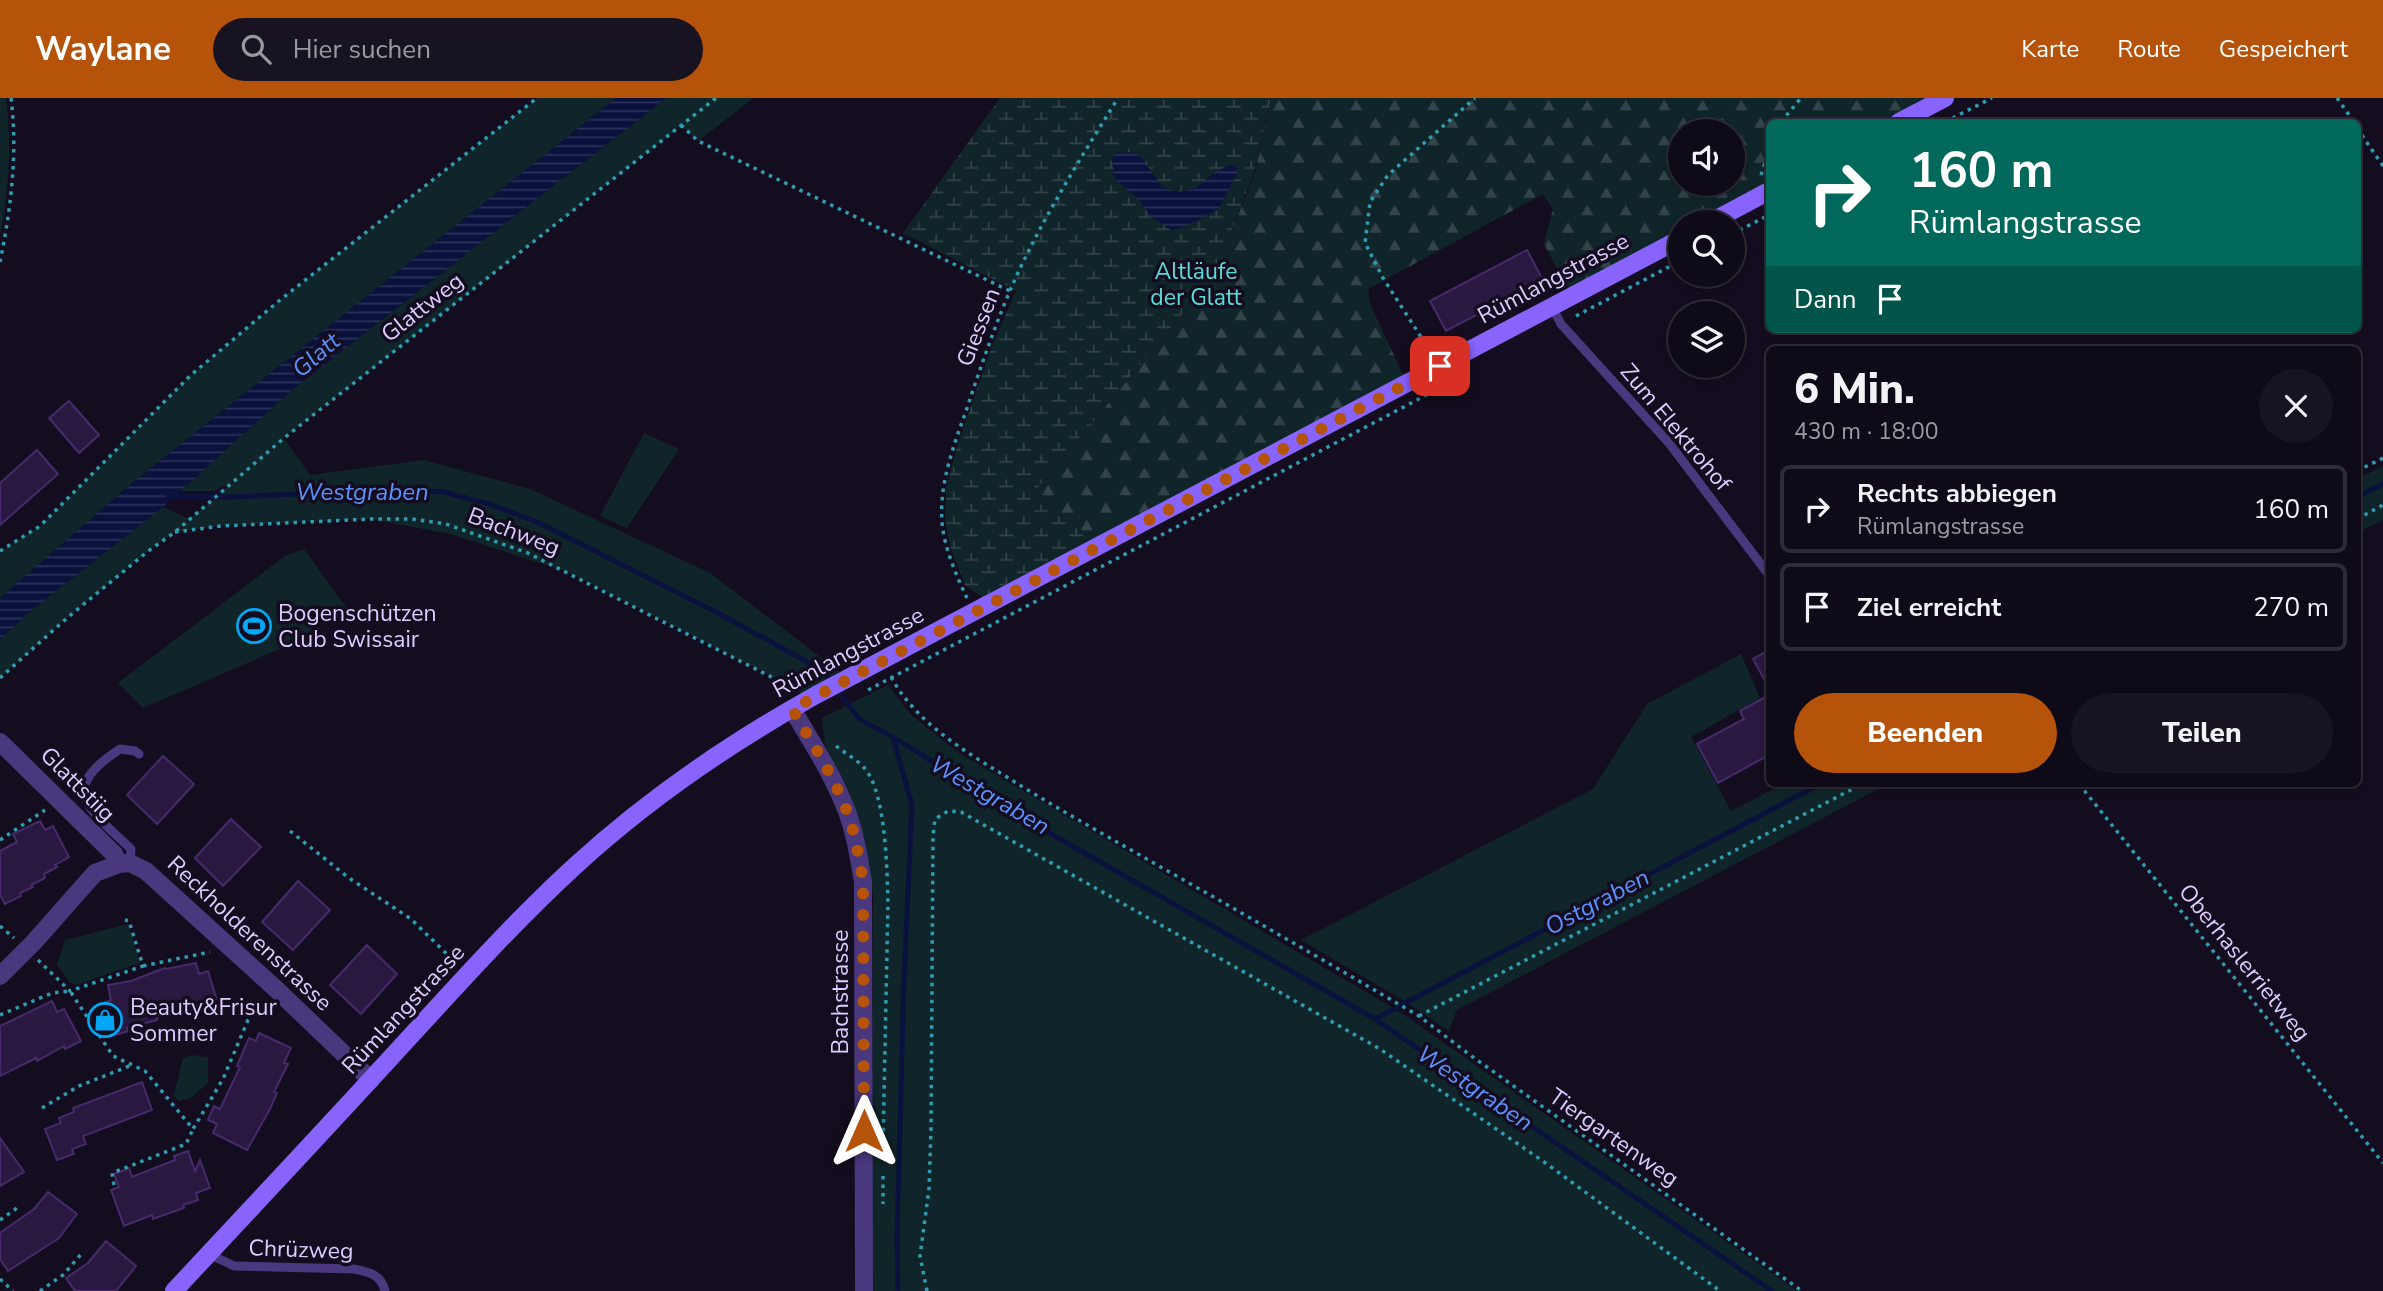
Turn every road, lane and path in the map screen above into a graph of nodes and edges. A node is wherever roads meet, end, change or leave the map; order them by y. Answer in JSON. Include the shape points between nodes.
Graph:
{"nodes":[{"id":1,"x":10,"y":98,"type":"edge"},
{"id":2,"x":537,"y":98,"type":"edge"},
{"id":3,"x":716,"y":98,"type":"edge"},
{"id":4,"x":1118,"y":98,"type":"edge"},
{"id":5,"x":1475,"y":98,"type":"edge"},
{"id":6,"x":1801,"y":98,"type":"edge"},
{"id":7,"x":1945,"y":98,"type":"edge"},
{"id":8,"x":1992,"y":98,"type":"edge"},
{"id":9,"x":2337,"y":98,"type":"edge"},
{"id":10,"x":1784,"y":119,"type":"edge"},
{"id":11,"x":1905,"y":119,"type":"edge"},
{"id":12,"x":1951,"y":119,"type":"edge"},
{"id":13,"x":2352,"y":119,"type":"edge"},
{"id":14,"x":681,"y":125,"type":"junction"},
{"id":15,"x":2361,"y":134,"type":"edge"},
{"id":16,"x":2383,"y":166,"type":"edge"},
{"id":17,"x":1766,"y":193,"type":"edge"},
{"id":18,"x":1733,"y":210,"type":"edge"},
{"id":19,"x":1766,"y":217,"type":"edge"},
{"id":20,"x":1745,"y":227,"type":"edge"},
{"id":21,"x":1668,"y":245,"type":"edge"},
{"id":22,"x":0,"y":262,"type":"edge"},
{"id":23,"x":1668,"y":267,"type":"edge"},
{"id":24,"x":1010,"y":291,"type":"junction"},
{"id":25,"x":1552,"y":307,"type":"junction"},
{"id":26,"x":1561,"y":324,"type":"junction"},
{"id":27,"x":1440,"y":366,"type":"junction"},
{"id":28,"x":1476,"y":369,"type":"dead end"},
{"id":29,"x":2383,"y":458,"type":"edge"},
{"id":30,"x":2361,"y":469,"type":"edge"},
{"id":31,"x":2383,"y":505,"type":"edge"},
{"id":32,"x":2361,"y":517,"type":"edge"},
{"id":33,"x":175,"y":533,"type":"junction"},
{"id":34,"x":0,"y":551,"type":"edge"},
{"id":35,"x":1766,"y":571,"type":"edge"},
{"id":36,"x":963,"y":589,"type":"dead end"},
{"id":37,"x":882,"y":661,"type":"junction"},
{"id":38,"x":0,"y":678,"type":"edge"},
{"id":39,"x":891,"y":678,"type":"junction"},
{"id":40,"x":860,"y":694,"type":"dead end"},
{"id":41,"x":805,"y":701,"type":"junction"},
{"id":42,"x":0,"y":742,"type":"edge"},
{"id":43,"x":139,"y":754,"type":"dead end"},
{"id":44,"x":1856,"y":787,"type":"edge"},
{"id":45,"x":2081,"y":787,"type":"edge"},
{"id":46,"x":59,"y":799,"type":"junction"},
{"id":47,"x":290,"y":831,"type":"dead end"},
{"id":48,"x":0,"y":840,"type":"edge"},
{"id":49,"x":125,"y":863,"type":"junction"},
{"id":50,"x":125,"y":919,"type":"dead end"},
{"id":51,"x":222,"y":941,"type":"junction"},
{"id":52,"x":27,"y":949,"type":"junction"},
{"id":53,"x":143,"y":966,"type":"junction"},
{"id":54,"x":467,"y":975,"type":"junction"},
{"id":55,"x":0,"y":976,"type":"edge"},
{"id":56,"x":276,"y":989,"type":"junction"},
{"id":57,"x":70,"y":990,"type":"junction"},
{"id":58,"x":0,"y":1015,"type":"edge"},
{"id":59,"x":1419,"y":1016,"type":"junction"},
{"id":60,"x":132,"y":1065,"type":"junction"},
{"id":61,"x":371,"y":1080,"type":"junction"},
{"id":62,"x":42,"y":1108,"type":"dead end"},
{"id":63,"x":193,"y":1129,"type":"junction"},
{"id":64,"x":2383,"y":1163,"type":"edge"},
{"id":65,"x":114,"y":1185,"type":"dead end"},
{"id":66,"x":17,"y":1208,"type":"dead end"},
{"id":67,"x":0,"y":1220,"type":"edge"},
{"id":68,"x":83,"y":1252,"type":"dead end"},
{"id":69,"x":209,"y":1254,"type":"junction"},
{"id":70,"x":0,"y":1279,"type":"edge"},
{"id":71,"x":13,"y":1291,"type":"edge"},
{"id":72,"x":40,"y":1291,"type":"edge"},
{"id":73,"x":174,"y":1291,"type":"edge"},
{"id":74,"x":385,"y":1291,"type":"edge"},
{"id":75,"x":864,"y":1291,"type":"edge"},
{"id":76,"x":927,"y":1291,"type":"edge"},
{"id":77,"x":1720,"y":1291,"type":"edge"},
{"id":78,"x":1802,"y":1291,"type":"edge"}],
"edges":[{"from":1,"to":22,"type":"path","via":[[14,158]]},
{"from":2,"to":34,"type":"path","via":[[270,308],[191,375],[40,526]]},
{"from":3,"to":14,"type":"path","name":"Glattweg"},
{"from":4,"to":24,"type":"path","name":"Giessen"},
{"from":5,"to":27,"type":"path","via":[[1388,174],[1370,202],[1365,243]]},
{"from":6,"to":10,"type":"path"},
{"from":7,"to":11,"type":"street"},
{"from":8,"to":12,"type":"path"},
{"from":9,"to":13,"type":"path"},
{"from":14,"to":24,"type":"path","via":[[698,141]]},
{"from":14,"to":33,"type":"path","name":"Glattweg","via":[[284,438]]},
{"from":15,"to":16,"type":"path"},
{"from":17,"to":18,"type":"street"},
{"from":19,"to":20,"type":"path"},
{"from":21,"to":25,"type":"street","name":"Rümlangstrasse"},
{"from":23,"to":26,"type":"path"},
{"from":24,"to":36,"type":"path","name":"Giessen","via":[[988,345],[943,489],[947,550]]},
{"from":25,"to":26,"type":"lane","name":"Zum Elektrohof"},
{"from":25,"to":27,"type":"street","name":"Rümlangstrasse"},
{"from":26,"to":35,"type":"lane","name":"Zum Elektrohof","via":[[1669,443]]},
{"from":27,"to":37,"type":"street","name":"Rümlangstrasse"},
{"from":28,"to":39,"type":"path"},
{"from":29,"to":30,"type":"path"},
{"from":31,"to":32,"type":"path"},
{"from":33,"to":38,"type":"path"},
{"from":33,"to":41,"type":"path","name":"Bachweg","via":[[303,522],[412,519],[446,524],[507,544],[569,572],[787,684]]},
{"from":37,"to":39,"type":"path","name":"Tiergartenweg"},
{"from":37,"to":41,"type":"street","name":"Rümlangstrasse"},
{"from":39,"to":40,"type":"path"},
{"from":39,"to":59,"type":"path","name":"Tiergartenweg","via":[[939,734],[973,756]]},
{"from":41,"to":54,"type":"street","name":"Rümlangstrasse","via":[[694,771],[619,828],[573,867]]},
{"from":41,"to":75,"type":"street","name":"Bachstrasse","via":[[847,810],[863,882]]},
{"from":42,"to":46,"type":"street","name":"Glattstiig"},
{"from":43,"to":49,"type":"lane","via":[[120,749],[97,765],[83,788],[92,811],[131,849]]},
{"from":44,"to":59,"type":"path"},
{"from":45,"to":64,"type":"path","name":"Oberhaslerrietweg"},
{"from":46,"to":48,"type":"path"},
{"from":46,"to":49,"type":"street","name":"Glattstiig"},
{"from":47,"to":54,"type":"path","via":[[411,919]]},
{"from":49,"to":51,"type":"street","name":"Reckholderenstrasse","via":[[146,871]]},
{"from":49,"to":52,"type":"street","via":[[95,873]]},
{"from":50,"to":53,"type":"path"},
{"from":51,"to":53,"type":"path","via":[[211,952]]},
{"from":51,"to":56,"type":"street","name":"Reckholderenstrasse"},
{"from":52,"to":55,"type":"street"},
{"from":52,"to":57,"type":"path"},
{"from":53,"to":57,"type":"path"},
{"from":54,"to":61,"type":"street","name":"Rümlangstrasse"},
{"from":56,"to":61,"type":"street","name":"Reckholderenstrasse"},
{"from":56,"to":63,"type":"path","via":[[248,1020],[223,1079]]},
{"from":57,"to":58,"type":"path"},
{"from":57,"to":60,"type":"path","via":[[113,1056]]},
{"from":59,"to":78,"type":"path","name":"Tiergartenweg"},
{"from":60,"to":62,"type":"path","via":[[79,1086]]},
{"from":60,"to":63,"type":"path","via":[[145,1071]]},
{"from":61,"to":69,"type":"street","name":"Rümlangstrasse"},
{"from":63,"to":65,"type":"path","via":[[186,1144],[112,1173]]},
{"from":66,"to":67,"type":"path"},
{"from":68,"to":72,"type":"path","via":[[63,1275]]},
{"from":69,"to":73,"type":"street","name":"Rümlangstrasse"},
{"from":69,"to":74,"type":"lane","name":"Chrüzweg","via":[[234,1266],[372,1272]]},
{"from":70,"to":71,"type":"path"},
{"from":76,"to":77,"type":"path","via":[[920,1256],[930,1154],[933,836],[935,819],[948,811],[961,812],[1380,1049]]}]}
